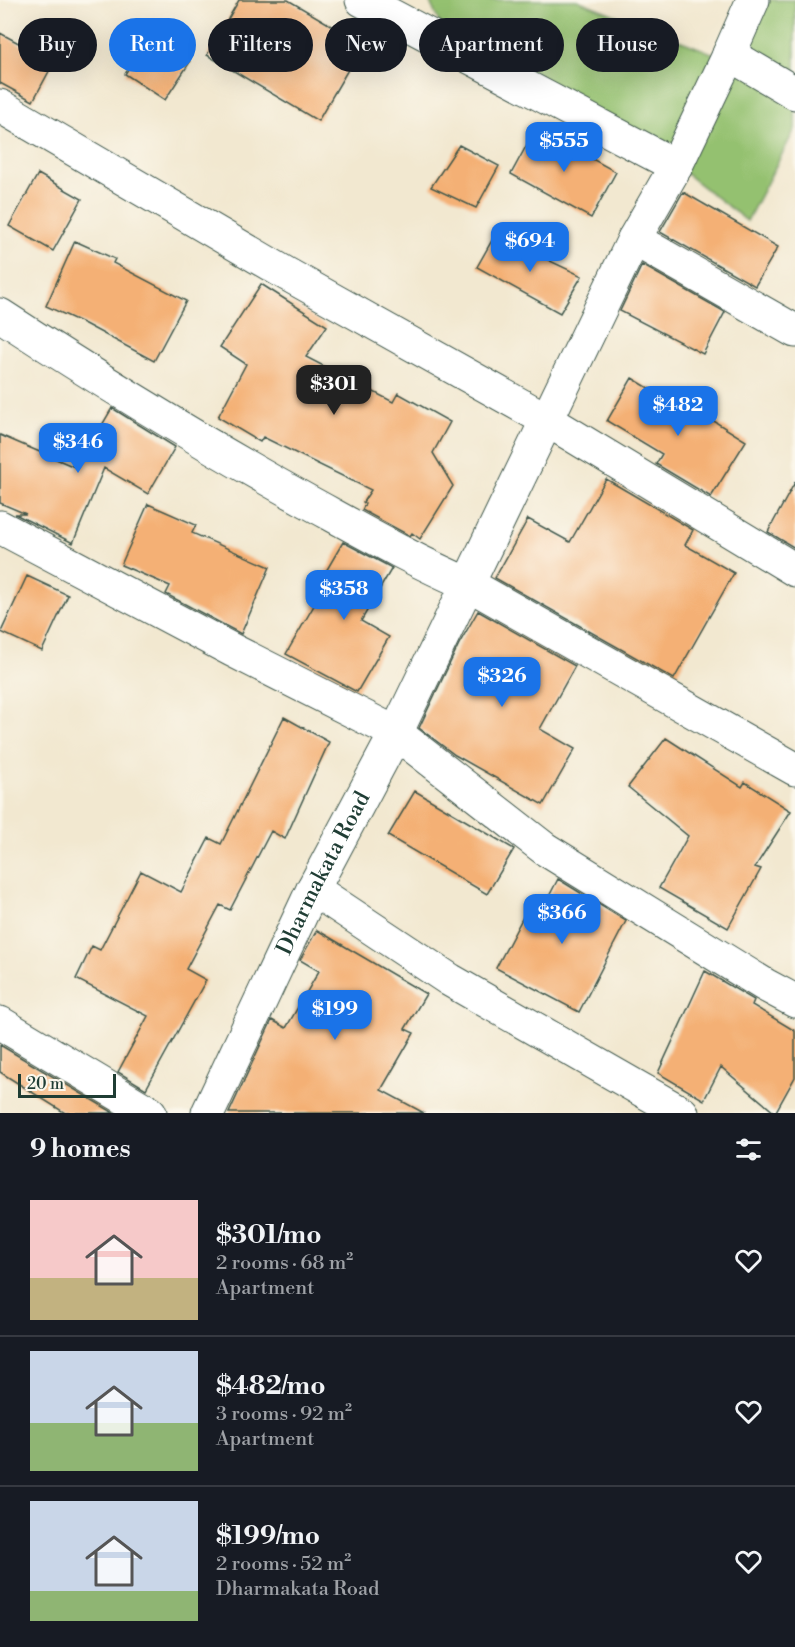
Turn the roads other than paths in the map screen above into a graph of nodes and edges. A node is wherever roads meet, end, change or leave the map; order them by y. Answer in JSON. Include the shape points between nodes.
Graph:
{"nodes":[{"id":1,"x":362,"y":0,"type":"edge"},
{"id":2,"x":753,"y":0,"type":"edge"},
{"id":3,"x":729,"y":54,"type":"junction"},
{"id":4,"x":795,"y":93,"type":"edge"},
{"id":5,"x":0,"y":106,"type":"edge"},
{"id":6,"x":676,"y":166,"type":"junction"},
{"id":7,"x":634,"y":239,"type":"junction"},
{"id":8,"x":0,"y":315,"type":"edge"},
{"id":9,"x":795,"y":332,"type":"edge"},
{"id":10,"x":547,"y":420,"type":"junction"},
{"id":11,"x":0,"y":527,"type":"edge"},
{"id":12,"x":795,"y":570,"type":"edge"},
{"id":13,"x":468,"y":584,"type":"junction"},
{"id":14,"x":396,"y":733,"type":"junction"},
{"id":15,"x":795,"y":770,"type":"edge"},
{"id":16,"x":313,"y":889,"type":"junction"},
{"id":17,"x":795,"y":1001,"type":"edge"},
{"id":18,"x":0,"y":1023,"type":"edge"},
{"id":19,"x":150,"y":1113,"type":"edge"},
{"id":20,"x":208,"y":1113,"type":"edge"},
{"id":21,"x":682,"y":1113,"type":"edge"}],
"edges":[{"from":1,"to":6,"type":"street"},
{"from":2,"to":3,"type":"street","name":"Dharmakata Road"},
{"from":3,"to":4,"type":"street"},
{"from":3,"to":6,"type":"street","name":"Dharmakata Road"},
{"from":5,"to":10,"type":"street"},
{"from":6,"to":7,"type":"street","name":"Dharmakata Road"},
{"from":7,"to":9,"type":"street"},
{"from":7,"to":10,"type":"street","name":"Dharmakata Road"},
{"from":8,"to":13,"type":"street","via":[[234,460],[417,562]]},
{"from":10,"to":12,"type":"street"},
{"from":10,"to":13,"type":"street","name":"Dharmakata Road"},
{"from":11,"to":14,"type":"street"},
{"from":13,"to":14,"type":"street","name":"Dharmakata Road"},
{"from":13,"to":15,"type":"street"},
{"from":14,"to":16,"type":"street","name":"Dharmakata Road"},
{"from":14,"to":17,"type":"street","via":[[544,849]]},
{"from":16,"to":20,"type":"street","name":"Dharmakata Road"},
{"from":16,"to":21,"type":"street","via":[[450,980]]},
{"from":18,"to":19,"type":"street"}]}
